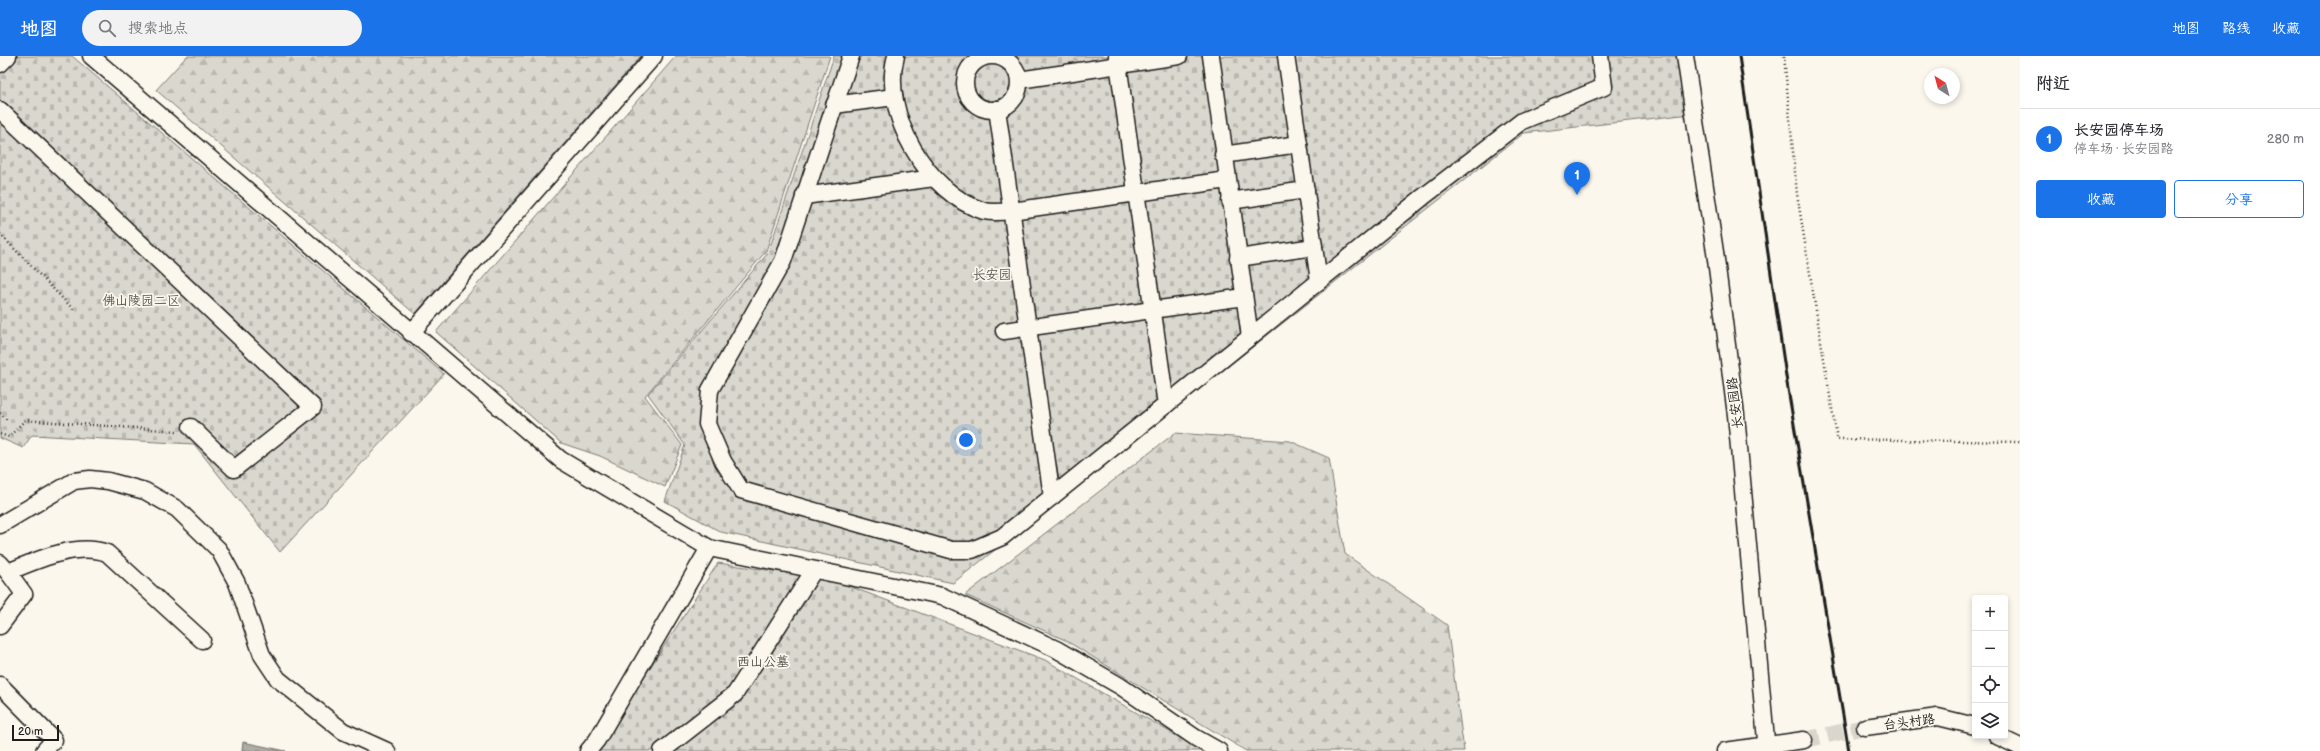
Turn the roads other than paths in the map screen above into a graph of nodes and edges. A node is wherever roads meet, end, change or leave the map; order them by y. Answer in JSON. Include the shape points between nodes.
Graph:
{"nodes":[{"id":1,"x":8,"y":56,"type":"edge"},
{"id":2,"x":91,"y":56,"type":"edge"},
{"id":3,"x":654,"y":56,"type":"edge"},
{"id":4,"x":851,"y":56,"type":"edge"},
{"id":5,"x":896,"y":56,"type":"edge"},
{"id":6,"x":990,"y":56,"type":"edge"},
{"id":7,"x":1179,"y":56,"type":"edge"},
{"id":8,"x":1211,"y":56,"type":"edge"},
{"id":9,"x":1286,"y":56,"type":"edge"},
{"id":10,"x":1600,"y":56,"type":"edge"},
{"id":11,"x":1685,"y":56,"type":"edge"},
{"id":12,"x":1117,"y":61,"type":"edge"},
{"id":13,"x":0,"y":64,"type":"edge"},
{"id":14,"x":1019,"y":80,"type":"junction"},
{"id":15,"x":894,"y":97,"type":"junction"},
{"id":16,"x":834,"y":105,"type":"junction"},
{"id":17,"x":997,"y":109,"type":"junction"},
{"id":18,"x":0,"y":110,"type":"edge"},
{"id":19,"x":1299,"y":144,"type":"junction"},
{"id":20,"x":1223,"y":155,"type":"junction"},
{"id":21,"x":934,"y":178,"type":"junction"},
{"id":22,"x":1227,"y":180,"type":"junction"},
{"id":23,"x":1306,"y":190,"type":"junction"},
{"id":24,"x":1136,"y":193,"type":"junction"},
{"id":25,"x":804,"y":196,"type":"junction"},
{"id":26,"x":1230,"y":201,"type":"junction"},
{"id":27,"x":1011,"y":211,"type":"junction"},
{"id":28,"x":1314,"y":247,"type":"junction"},
{"id":29,"x":1238,"y":258,"type":"junction"},
{"id":30,"x":1319,"y":281,"type":"junction"},
{"id":31,"x":1244,"y":297,"type":"junction"},
{"id":32,"x":1153,"y":310,"type":"junction"},
{"id":33,"x":1028,"y":328,"type":"junction"},
{"id":34,"x":1004,"y":331,"type":"dead end"},
{"id":35,"x":411,"y":333,"type":"junction"},
{"id":36,"x":1250,"y":337,"type":"junction"},
{"id":37,"x":1166,"y":404,"type":"junction"},
{"id":38,"x":193,"y":429,"type":"road end"},
{"id":39,"x":1052,"y":497,"type":"junction"},
{"id":40,"x":0,"y":525,"type":"edge"},
{"id":41,"x":709,"y":548,"type":"junction"},
{"id":42,"x":4,"y":567,"type":"edge"},
{"id":43,"x":814,"y":570,"type":"junction"},
{"id":44,"x":0,"y":626,"type":"edge"},
{"id":45,"x":202,"y":640,"type":"dead end"},
{"id":46,"x":0,"y":685,"type":"edge"},
{"id":47,"x":1972,"y":725,"type":"edge"},
{"id":48,"x":1865,"y":727,"type":"tunnel mouth"},
{"id":49,"x":2003,"y":739,"type":"edge"},
{"id":50,"x":1804,"y":740,"type":"tunnel mouth"},
{"id":51,"x":2020,"y":747,"type":"edge"},
{"id":52,"x":1767,"y":748,"type":"edge"},
{"id":53,"x":44,"y":751,"type":"edge"},
{"id":54,"x":387,"y":751,"type":"edge"},
{"id":55,"x":588,"y":751,"type":"edge"},
{"id":56,"x":662,"y":751,"type":"edge"},
{"id":57,"x":1220,"y":751,"type":"edge"},
{"id":58,"x":1725,"y":751,"type":"edge"}],
"edges":[{"from":1,"to":13,"type":"street"},
{"from":2,"to":35,"type":"street"},
{"from":3,"to":35,"type":"street"},
{"from":4,"to":16,"type":"street"},
{"from":5,"to":15,"type":"street"},
{"from":6,"to":14,"type":"street","via":[[1004,59],[1011,64]]},
{"from":6,"to":17,"type":"street","via":[[978,60],[971,66],[965,83],[970,99],[977,105],[985,109]]},
{"from":7,"to":12,"type":"street"},
{"from":8,"to":20,"type":"street"},
{"from":9,"to":19,"type":"street"},
{"from":10,"to":30,"type":"street","via":[[1604,87],[1522,121]]},
{"from":11,"to":52,"type":"street","name":"长安园路","via":[[1715,252],[1735,408]]},
{"from":12,"to":14,"type":"street"},
{"from":12,"to":24,"type":"street"},
{"from":14,"to":17,"type":"street","via":[[1015,97],[1010,104]]},
{"from":15,"to":16,"type":"street"},
{"from":15,"to":21,"type":"street","via":[[906,136],[918,158]]},
{"from":16,"to":25,"type":"street"},
{"from":17,"to":27,"type":"street"},
{"from":18,"to":38,"type":"street","via":[[313,407],[234,469]]},
{"from":19,"to":20,"type":"street"},
{"from":19,"to":23,"type":"street"},
{"from":20,"to":22,"type":"street"},
{"from":21,"to":25,"type":"street"},
{"from":21,"to":27,"type":"street","via":[[954,194],[984,211]]},
{"from":22,"to":24,"type":"street"},
{"from":22,"to":26,"type":"street"},
{"from":23,"to":26,"type":"street"},
{"from":23,"to":28,"type":"street"},
{"from":24,"to":27,"type":"street"},
{"from":24,"to":32,"type":"street"},
{"from":25,"to":39,"type":"street","via":[[783,261],[710,390],[708,424],[723,461],[741,490],[951,550],[972,550],[1002,537]]},
{"from":26,"to":29,"type":"street"},
{"from":27,"to":33,"type":"street"},
{"from":28,"to":29,"type":"street"},
{"from":28,"to":30,"type":"street"},
{"from":29,"to":31,"type":"street"},
{"from":30,"to":36,"type":"street"},
{"from":31,"to":32,"type":"street"},
{"from":31,"to":36,"type":"street"},
{"from":32,"to":33,"type":"street"},
{"from":32,"to":37,"type":"street"},
{"from":33,"to":34,"type":"street"},
{"from":33,"to":39,"type":"street"},
{"from":35,"to":41,"type":"street","via":[[561,460]]},
{"from":36,"to":37,"type":"street"},
{"from":37,"to":39,"type":"street"},
{"from":40,"to":54,"type":"street","via":[[74,481],[90,479],[145,491],[177,509],[219,550],[237,583],[262,655],[278,679],[343,731]]},
{"from":41,"to":43,"type":"street"},
{"from":41,"to":55,"type":"street","via":[[597,740]]},
{"from":42,"to":44,"type":"street","via":[[24,594]]},
{"from":42,"to":45,"type":"street","via":[[50,555],[96,549],[107,553]]},
{"from":43,"to":56,"type":"street","via":[[735,694]]},
{"from":43,"to":57,"type":"street","via":[[942,596],[1056,649],[1120,686],[1196,738]]},
{"from":46,"to":53,"type":"street","via":[[54,740]]},
{"from":47,"to":48,"type":"street","name":"台头村路","via":[[1938,717]]},
{"from":49,"to":51,"type":"street"},
{"from":50,"to":52,"type":"street"},
{"from":52,"to":58,"type":"street"}]}
